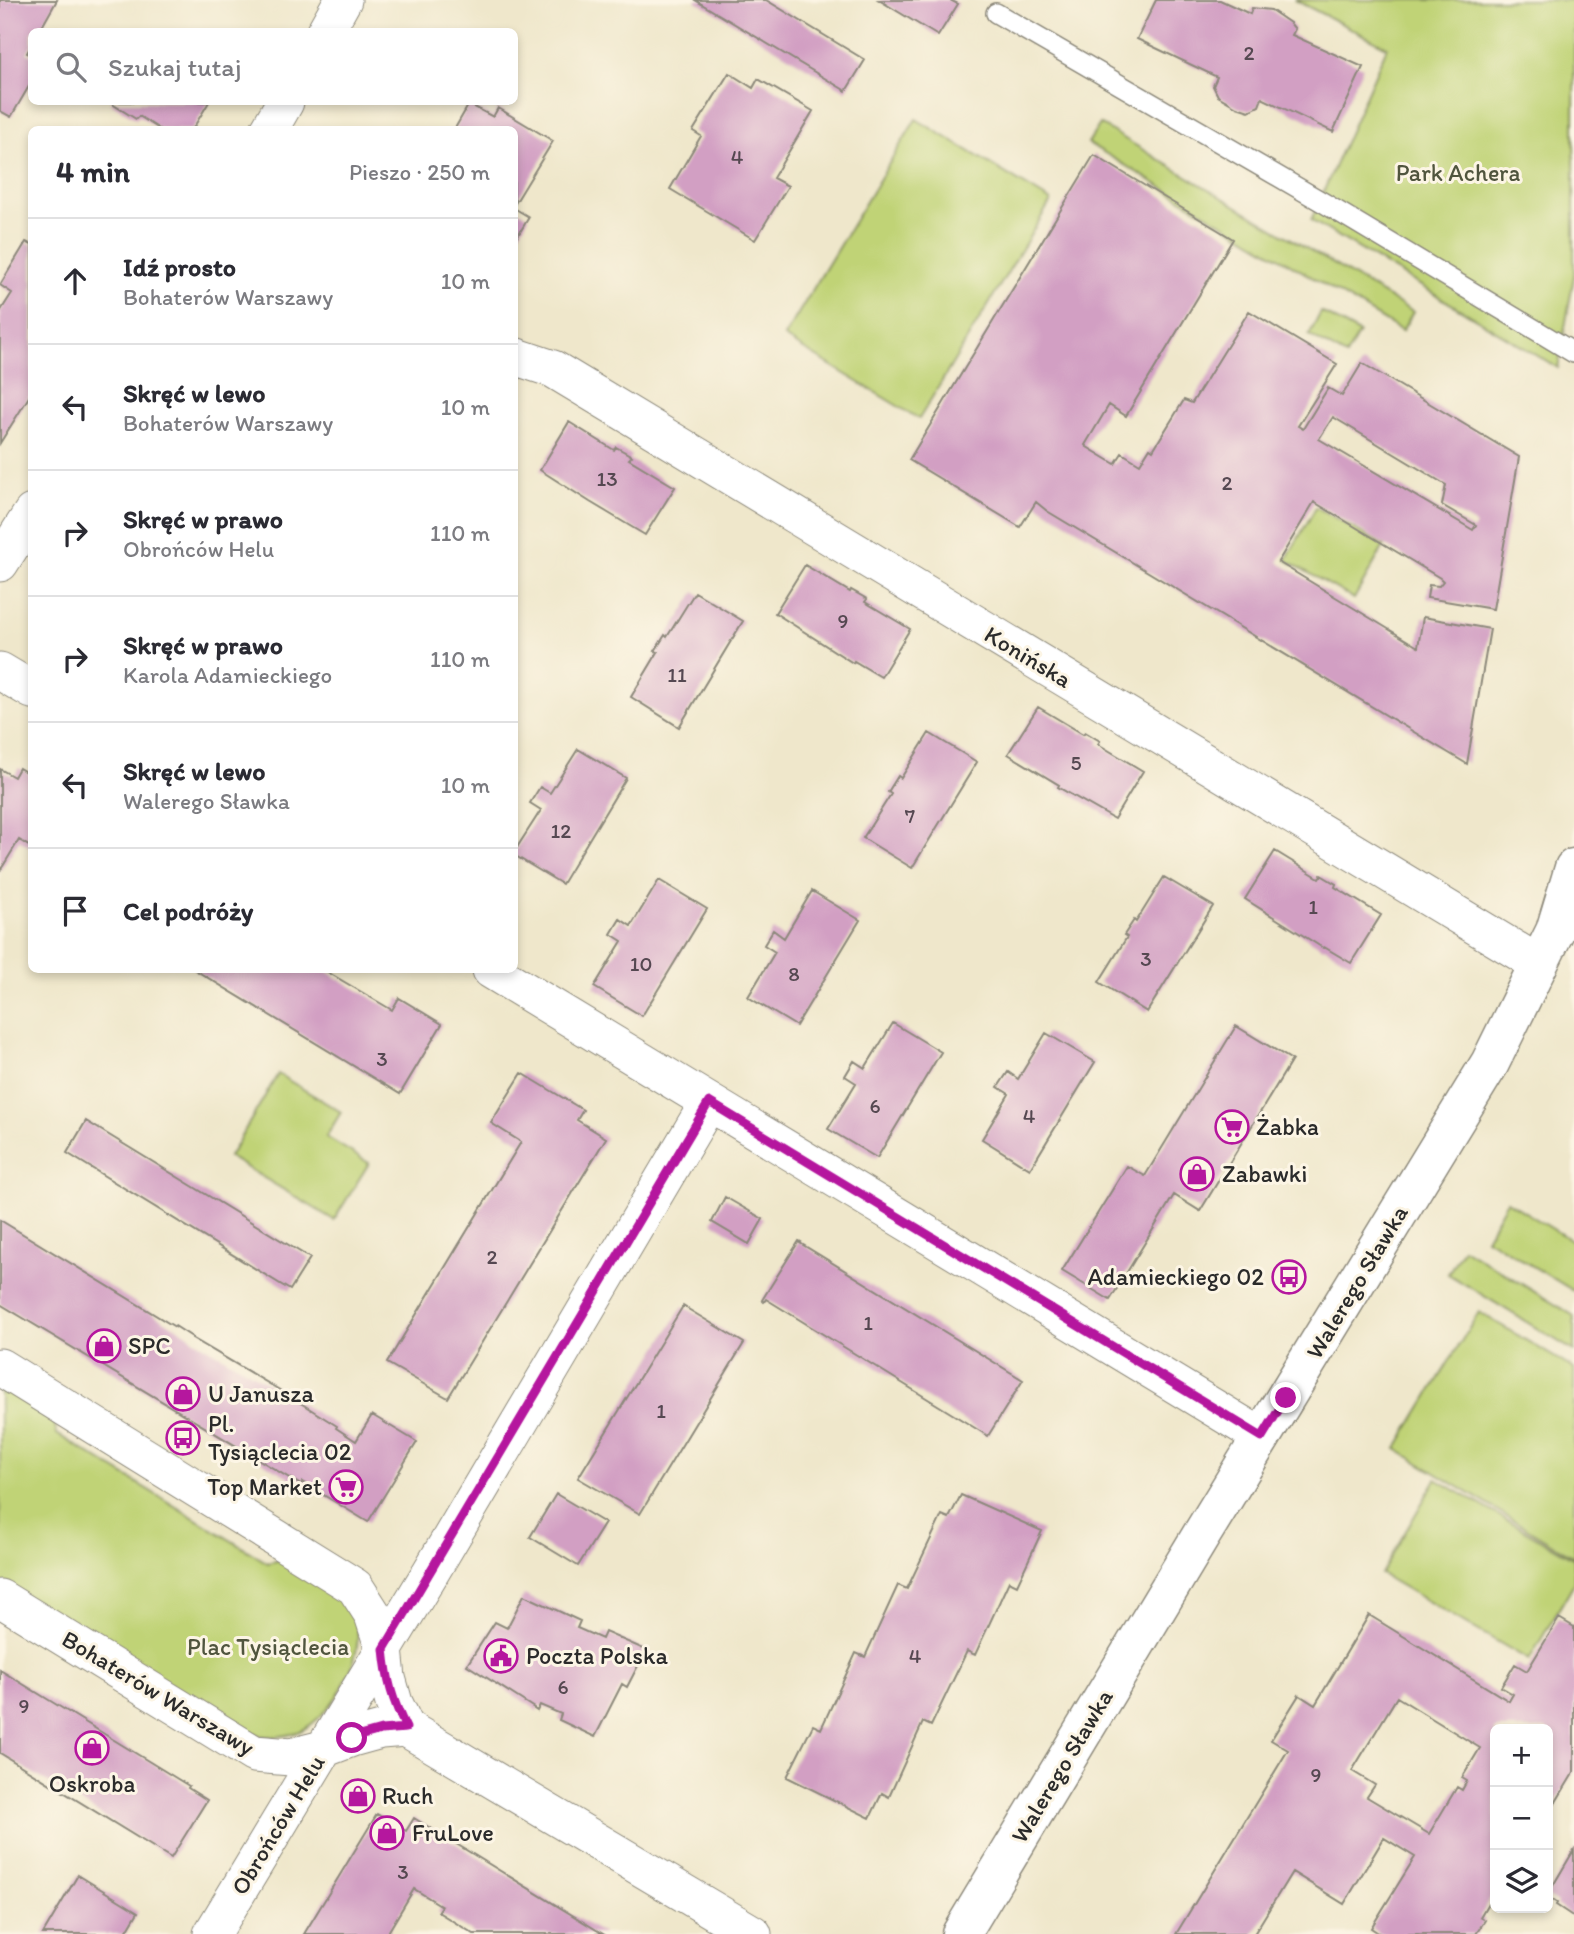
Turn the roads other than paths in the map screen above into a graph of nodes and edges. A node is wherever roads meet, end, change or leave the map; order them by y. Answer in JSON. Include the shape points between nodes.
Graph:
{"nodes":[{"id":1,"x":343,"y":0,"type":"edge"},
{"id":2,"x":996,"y":13,"type":"dead end"},
{"id":3,"x":328,"y":28,"type":"edge"},
{"id":4,"x":283,"y":105,"type":"edge"},
{"id":5,"x":270,"y":126,"type":"edge"},
{"id":6,"x":1574,"y":353,"type":"edge"},
{"id":7,"x":518,"y":357,"type":"edge"},
{"id":8,"x":28,"y":519,"type":"edge"},
{"id":9,"x":0,"y":563,"type":"edge"},
{"id":10,"x":0,"y":671,"type":"edge"},
{"id":11,"x":28,"y":688,"type":"edge"},
{"id":12,"x":1574,"y":868,"type":"edge"},
{"id":13,"x":1539,"y":964,"type":"junction"},
{"id":14,"x":496,"y":973,"type":"edge"},
{"id":15,"x":709,"y":1102,"type":"junction"},
{"id":16,"x":0,"y":1367,"type":"edge"},
{"id":17,"x":1262,"y":1437,"type":"junction"},
{"id":18,"x":0,"y":1598,"type":"edge"},
{"id":19,"x":384,"y":1649,"type":"junction"},
{"id":20,"x":406,"y":1728,"type":"junction"},
{"id":21,"x":323,"y":1749,"type":"junction"},
{"id":22,"x":212,"y":1934,"type":"edge"},
{"id":23,"x":753,"y":1934,"type":"edge"},
{"id":24,"x":961,"y":1934,"type":"edge"}],
"edges":[{"from":1,"to":3,"type":"street"},
{"from":2,"to":6,"type":"lane"},
{"from":4,"to":5,"type":"street"},
{"from":7,"to":13,"type":"street","name":"Konińska","via":[[553,369]]},
{"from":8,"to":9,"type":"street"},
{"from":10,"to":11,"type":"street"},
{"from":12,"to":13,"type":"street","name":"Walerego Sławka","via":[[1555,931]]},
{"from":13,"to":17,"type":"street","name":"Walerego Sławka","via":[[1490,1063]]},
{"from":14,"to":15,"type":"street"},
{"from":15,"to":17,"type":"street"},
{"from":15,"to":19,"type":"street","name":"Obrońców Helu"},
{"from":16,"to":19,"type":"street","via":[[355,1587],[373,1615]]},
{"from":17,"to":24,"type":"street","name":"Walerego Sławka"},
{"from":18,"to":21,"type":"street","name":"Bohaterów Warszawy","via":[[254,1754],[291,1757]]},
{"from":19,"to":20,"type":"street","via":[[387,1678]]},
{"from":19,"to":21,"type":"street","name":"Obrońców Helu"},
{"from":20,"to":21,"type":"street","name":"Bohaterów Warszawy","via":[[381,1730]]},
{"from":20,"to":23,"type":"street"},
{"from":21,"to":22,"type":"street","name":"Obrońców Helu"}]}
